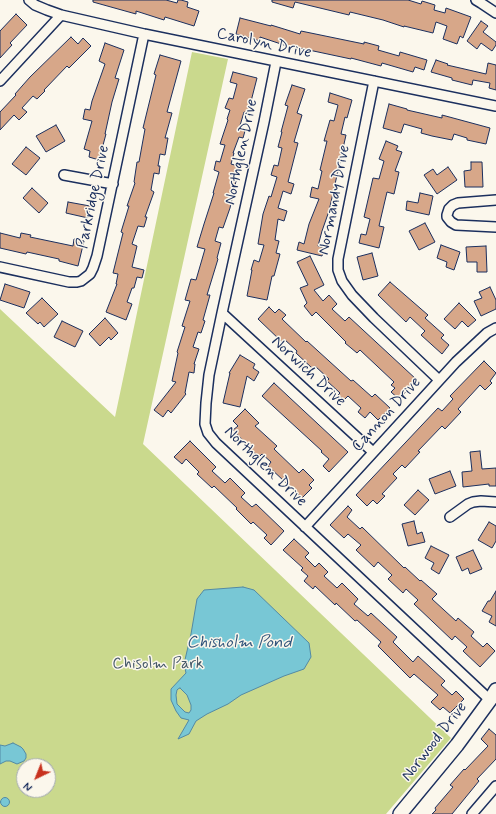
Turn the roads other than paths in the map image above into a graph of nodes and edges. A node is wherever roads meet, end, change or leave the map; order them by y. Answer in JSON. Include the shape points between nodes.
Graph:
{"nodes":[{"id":1,"x":29,"y":0,"type":"edge"},
{"id":2,"x":476,"y":0,"type":"edge"},
{"id":3,"x":496,"y":13,"type":"edge"},
{"id":4,"x":61,"y":15,"type":"junction"},
{"id":5,"x":144,"y":34,"type":"junction"},
{"id":6,"x":276,"y":62,"type":"junction"},
{"id":7,"x":0,"y":81,"type":"edge"},
{"id":8,"x":374,"y":82,"type":"junction"},
{"id":9,"x":496,"y":106,"type":"edge"},
{"id":10,"x":64,"y":175,"type":"dead end"},
{"id":11,"x":113,"y":184,"type":"junction"},
{"id":12,"x":496,"y":200,"type":"edge"},
{"id":13,"x":496,"y":227,"type":"edge"},
{"id":14,"x":0,"y":267,"type":"edge"},
{"id":15,"x":222,"y":313,"type":"junction"},
{"id":16,"x":496,"y":328,"type":"edge"},
{"id":17,"x":439,"y":380,"type":"junction"},
{"id":18,"x":373,"y":452,"type":"junction"},
{"id":19,"x":496,"y":502,"type":"edge"},
{"id":20,"x":450,"y":517,"type":"dead end"},
{"id":21,"x":305,"y":527,"type":"junction"},
{"id":22,"x":493,"y":695,"type":"edge"},
{"id":23,"x":496,"y":786,"type":"edge"},
{"id":24,"x":400,"y":814,"type":"edge"},
{"id":25,"x":472,"y":814,"type":"edge"}],
"edges":[{"from":1,"to":4,"type":"street","name":"Carolyn Drive"},
{"from":2,"to":3,"type":"street"},
{"from":4,"to":5,"type":"street","name":"Carolyn Drive"},
{"from":4,"to":7,"type":"street"},
{"from":5,"to":6,"type":"street","name":"Carolyn Drive"},
{"from":5,"to":11,"type":"street","name":"Parkridge Drive"},
{"from":6,"to":8,"type":"street","name":"Carolyn Drive"},
{"from":6,"to":15,"type":"street","name":"Northglen Drive"},
{"from":8,"to":9,"type":"street","name":"Carolyn Drive"},
{"from":8,"to":17,"type":"street","name":"Normandy Drive","via":[[338,259],[338,270],[352,295]]},
{"from":10,"to":11,"type":"street"},
{"from":11,"to":14,"type":"street","name":"Parkridge Drive","via":[[97,256],[86,278],[69,282]]},
{"from":12,"to":13,"type":"street","via":[[458,203],[449,209],[447,215],[456,225]]},
{"from":15,"to":18,"type":"street","name":"Norwich Drive"},
{"from":15,"to":21,"type":"street","name":"Northglen Drive","via":[[209,375],[205,424],[208,433]]},
{"from":16,"to":17,"type":"street","name":"Cannon Drive","via":[[487,333]]},
{"from":17,"to":18,"type":"street","name":"Cannon Drive"},
{"from":18,"to":21,"type":"street","name":"Cannon Drive"},
{"from":19,"to":20,"type":"street","via":[[472,502]]},
{"from":21,"to":22,"type":"street","name":"Northglen Drive"},
{"from":22,"to":24,"type":"main road","name":"Norwood Drive","via":[[457,745]]},
{"from":23,"to":25,"type":"street"}]}
